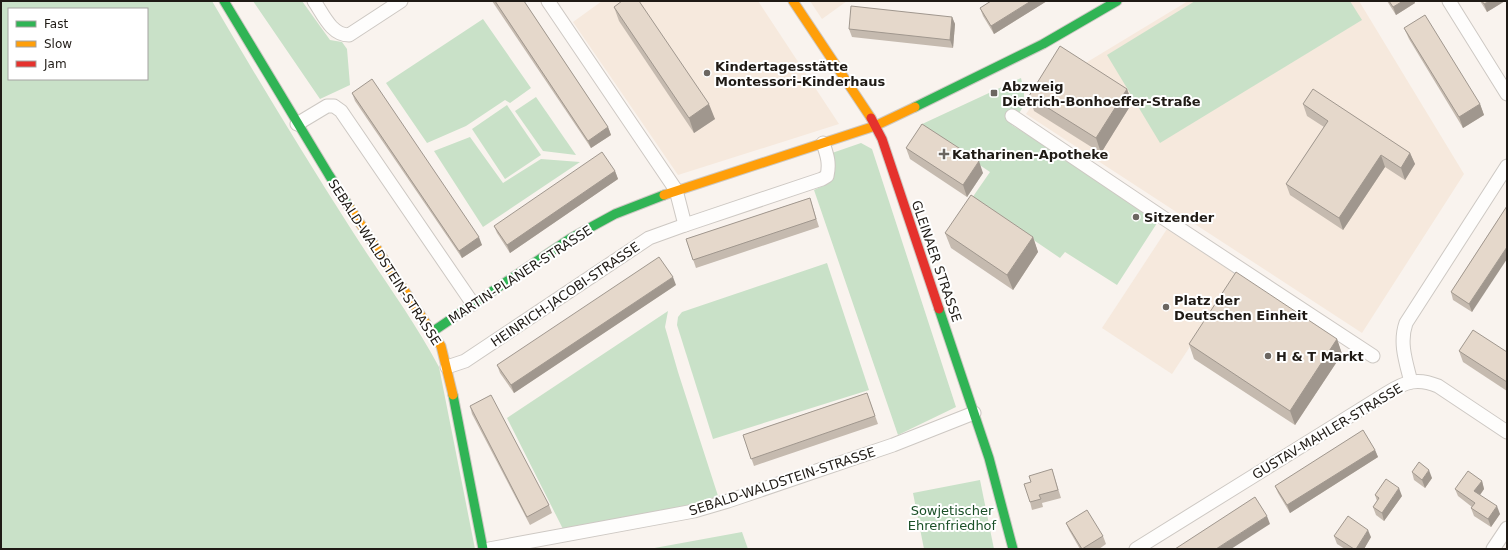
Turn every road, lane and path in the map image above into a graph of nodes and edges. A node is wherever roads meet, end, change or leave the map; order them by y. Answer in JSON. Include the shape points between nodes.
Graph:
{"nodes":[{"id":1,"x":224,"y":1,"type":"edge"},
{"id":2,"x":314,"y":1,"type":"edge"},
{"id":3,"x":401,"y":1,"type":"edge"},
{"id":4,"x":793,"y":1,"type":"edge"},
{"id":5,"x":1117,"y":1,"type":"edge"},
{"id":6,"x":1449,"y":1,"type":"edge"},
{"id":7,"x":554,"y":3,"type":"edge"},
{"id":8,"x":1507,"y":94,"type":"edge"},
{"id":9,"x":1012,"y":116,"type":"dead end"},
{"id":10,"x":298,"y":124,"type":"junction"},
{"id":11,"x":875,"y":126,"type":"junction"},
{"id":12,"x":823,"y":143,"type":"junction"},
{"id":13,"x":1507,"y":166,"type":"edge"},
{"id":14,"x":676,"y":190,"type":"junction"},
{"id":15,"x":685,"y":225,"type":"junction"},
{"id":16,"x":474,"y":304,"type":"junction"},
{"id":17,"x":432,"y":332,"type":"junction"},
{"id":18,"x":1373,"y":356,"type":"dead end"},
{"id":19,"x":447,"y":367,"type":"junction"},
{"id":20,"x":1411,"y":382,"type":"junction"},
{"id":21,"x":974,"y":413,"type":"junction"},
{"id":22,"x":1507,"y":432,"type":"edge"},
{"id":23,"x":1507,"y":528,"type":"edge"},
{"id":24,"x":482,"y":549,"type":"edge"},
{"id":25,"x":489,"y":549,"type":"edge"},
{"id":26,"x":1013,"y":549,"type":"edge"},
{"id":27,"x":1136,"y":549,"type":"edge"},
{"id":28,"x":1493,"y":549,"type":"edge"}],
"edges":[{"from":1,"to":10,"type":"street","name":"SEBALD-WALDSTEIN-STRASSE"},
{"from":2,"to":3,"type":"street","via":[[334,30],[349,35]]},
{"from":4,"to":11,"type":"street","name":"GLEINAER STRASSE"},
{"from":5,"to":11,"type":"street","name":"MARTIN-PLANER-STRASSE","via":[[1043,44]]},
{"from":6,"to":8,"type":"street"},
{"from":7,"to":14,"type":"street"},
{"from":9,"to":18,"type":"street"},
{"from":10,"to":16,"type":"street","via":[[327,106],[334,106],[341,111]]},
{"from":10,"to":17,"type":"street","name":"SEBALD-WALDSTEIN-STRASSE"},
{"from":11,"to":12,"type":"street","name":"MARTIN-PLANER-STRASSE"},
{"from":11,"to":21,"type":"street","name":"GLEINAER STRASSE","via":[[887,152]]},
{"from":12,"to":14,"type":"street","name":"MARTIN-PLANER-STRASSE"},
{"from":12,"to":15,"type":"street","name":"HEINRICH-JACOBI-STRASSE","via":[[829,168],[827,176],[822,179]]},
{"from":13,"to":20,"type":"street","name":"GUSTAV-MAHLER-STRASSE","via":[[1406,323],[1402,342]]},
{"from":14,"to":15,"type":"street"},
{"from":14,"to":16,"type":"street","name":"MARTIN-PLANER-STRASSE","via":[[615,214],[571,238]]},
{"from":15,"to":19,"type":"street","name":"HEINRICH-JACOBI-STRASSE","via":[[649,238],[465,361]]},
{"from":16,"to":17,"type":"street","name":"MARTIN-PLANER-STRASSE"},
{"from":17,"to":19,"type":"street","name":"SEBALD-WALDSTEIN-STRASSE","via":[[441,346]]},
{"from":19,"to":24,"type":"street","name":"SEBALD-WALDSTEIN-STRASSE"},
{"from":20,"to":22,"type":"street","via":[[1428,382],[1438,386]]},
{"from":20,"to":27,"type":"street","name":"GUSTAV-MAHLER-STRASSE","via":[[1387,393]]},
{"from":21,"to":25,"type":"street","name":"SEBALD-WALDSTEIN-STRASSE","via":[[893,445],[694,511]]},
{"from":21,"to":26,"type":"street","name":"GLEINAER STRASSE","via":[[991,464]]},
{"from":23,"to":28,"type":"street"}]}
